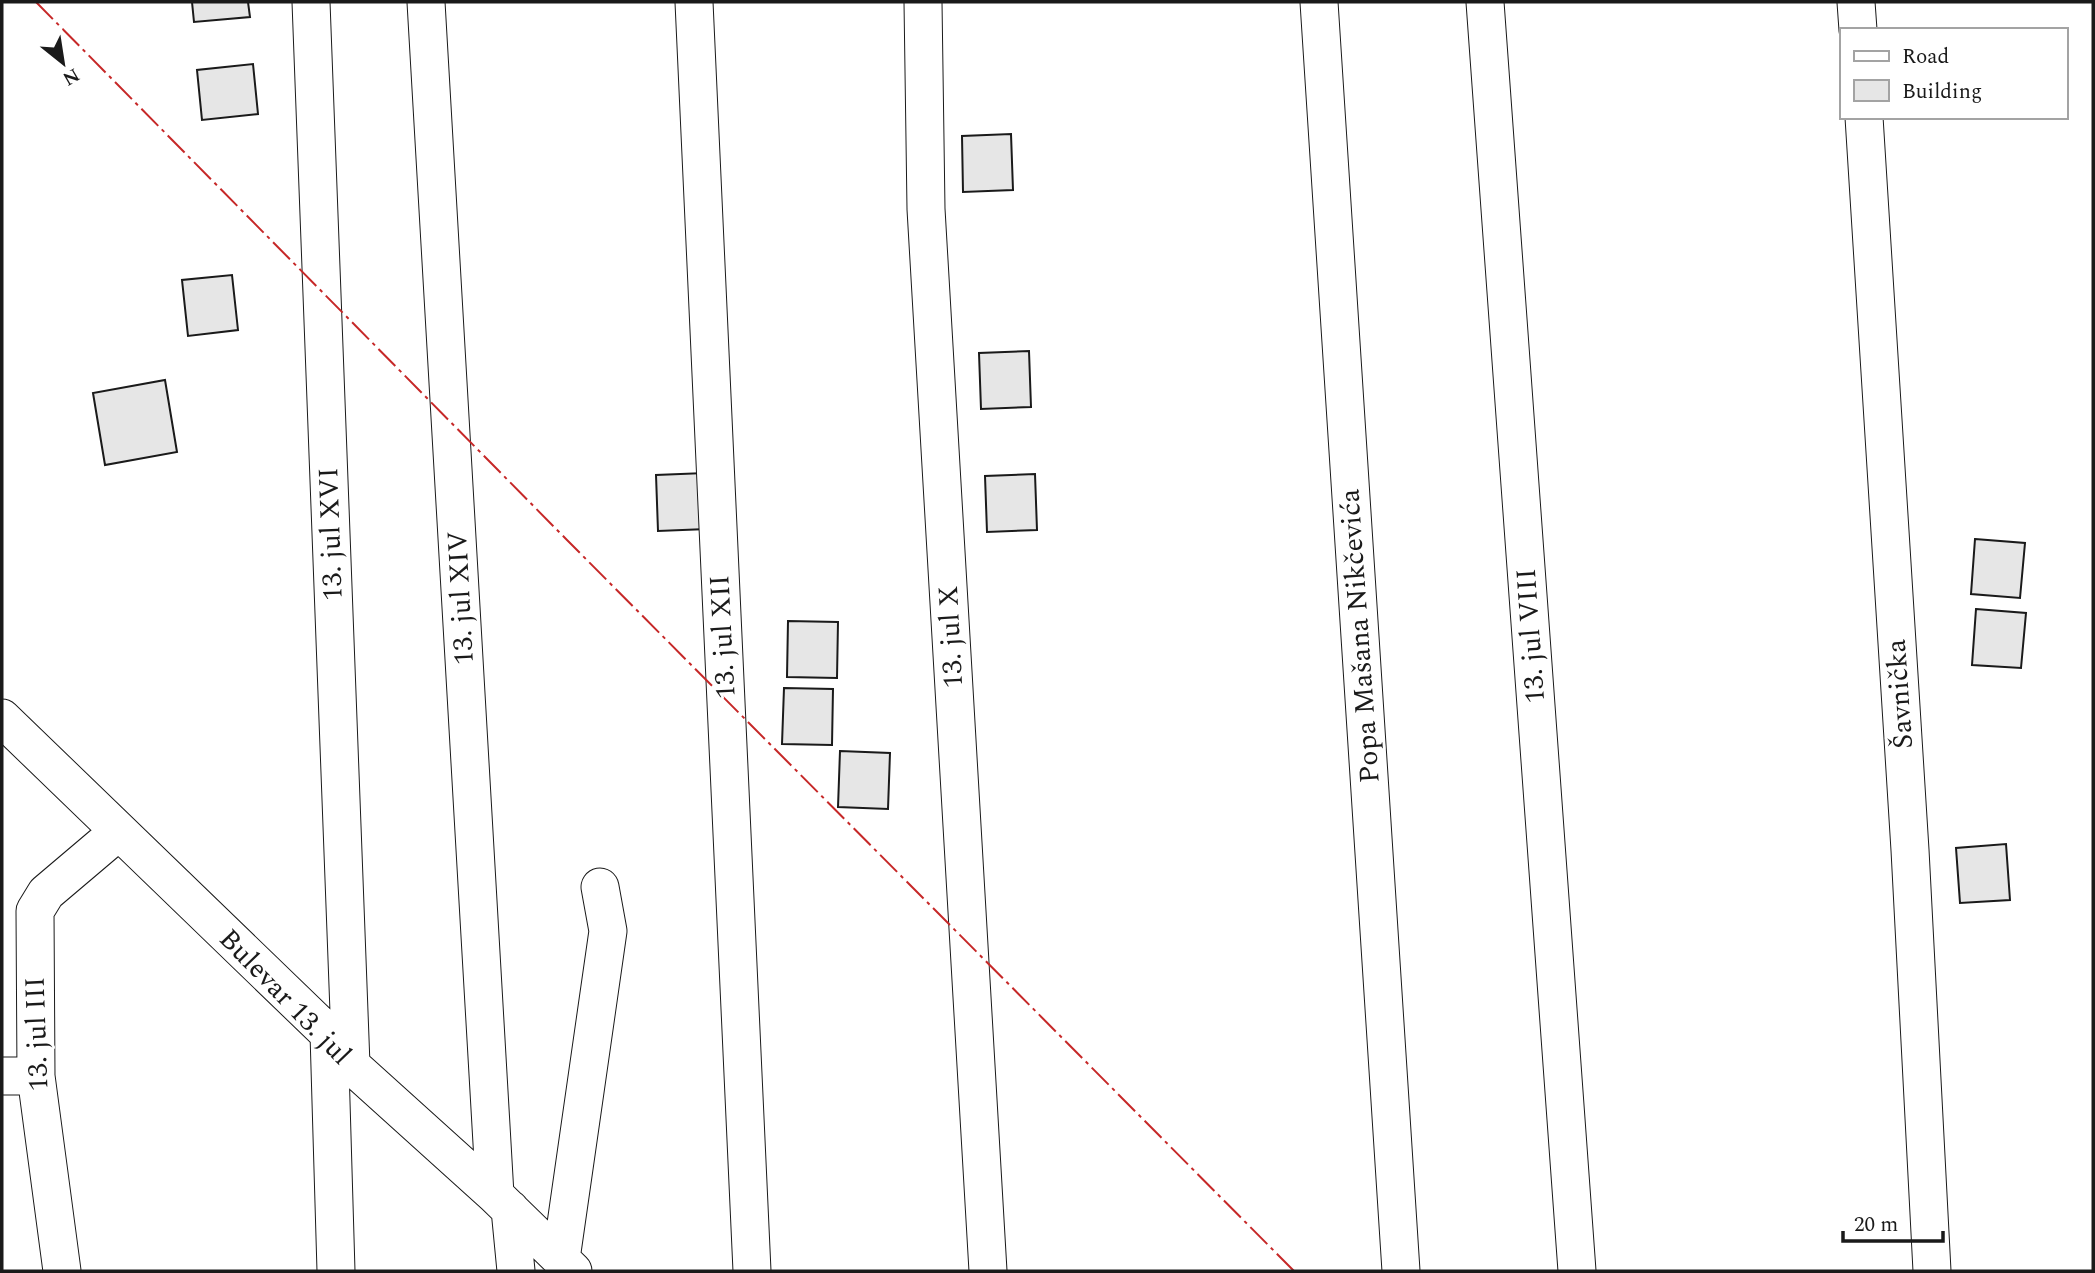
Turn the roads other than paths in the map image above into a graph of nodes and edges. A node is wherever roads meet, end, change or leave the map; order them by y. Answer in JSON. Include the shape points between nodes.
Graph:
{"nodes":[{"id":1,"x":311,"y":2,"type":"edge"},
{"id":2,"x":426,"y":2,"type":"edge"},
{"id":3,"x":694,"y":2,"type":"edge"},
{"id":4,"x":923,"y":2,"type":"edge"},
{"id":5,"x":1319,"y":2,"type":"edge"},
{"id":6,"x":1485,"y":2,"type":"edge"},
{"id":7,"x":1856,"y":2,"type":"edge"},
{"id":8,"x":1858,"y":28,"type":"edge"},
{"id":9,"x":1864,"y":119,"type":"edge"},
{"id":10,"x":2,"y":718,"type":"edge"},
{"id":11,"x":118,"y":831,"type":"junction"},
{"id":12,"x":600,"y":887,"type":"dead end"},
{"id":13,"x":329,"y":1034,"type":"junction"},
{"id":14,"x":351,"y":1065,"type":"junction"},
{"id":15,"x":19,"y":1076,"type":"edge"},
{"id":16,"x":503,"y":1202,"type":"junction"},
{"id":17,"x":567,"y":1265,"type":"edge"},
{"id":18,"x":62,"y":1271,"type":"edge"},
{"id":19,"x":336,"y":1271,"type":"edge"},
{"id":20,"x":516,"y":1271,"type":"edge"},
{"id":21,"x":752,"y":1271,"type":"edge"},
{"id":22,"x":988,"y":1271,"type":"edge"},
{"id":23,"x":1401,"y":1271,"type":"edge"},
{"id":24,"x":1577,"y":1271,"type":"edge"},
{"id":25,"x":1932,"y":1271,"type":"edge"}],
"edges":[{"from":1,"to":14,"type":"street","name":"13. jul XVI"},
{"from":2,"to":16,"type":"street","name":"13. jul XIV"},
{"from":3,"to":21,"type":"street","name":"13. jul XII"},
{"from":4,"to":22,"type":"street","name":"13. jul X","via":[[926,209]]},
{"from":5,"to":23,"type":"street","name":"Popa Mašana Nikčevića"},
{"from":6,"to":24,"type":"street","name":"13. jul VIII"},
{"from":7,"to":8,"type":"street"},
{"from":9,"to":25,"type":"street","name":"Šavnička"},
{"from":10,"to":11,"type":"street","name":"Bulevar 13. jul"},
{"from":11,"to":13,"type":"street","name":"Bulevar 13. jul"},
{"from":11,"to":15,"type":"street","name":"13. jul III","via":[[46,893],[35,911]]},
{"from":12,"to":17,"type":"street","via":[[608,931]]},
{"from":13,"to":14,"type":"street","name":"Bulevar 13. jul"},
{"from":13,"to":19,"type":"street"},
{"from":14,"to":16,"type":"street","name":"Bulevar 13. jul"},
{"from":15,"to":18,"type":"street","name":"13. jul III"},
{"from":16,"to":17,"type":"street","name":"Bulevar 13. jul"},
{"from":16,"to":20,"type":"street","name":"13. jul XIV"}]}
